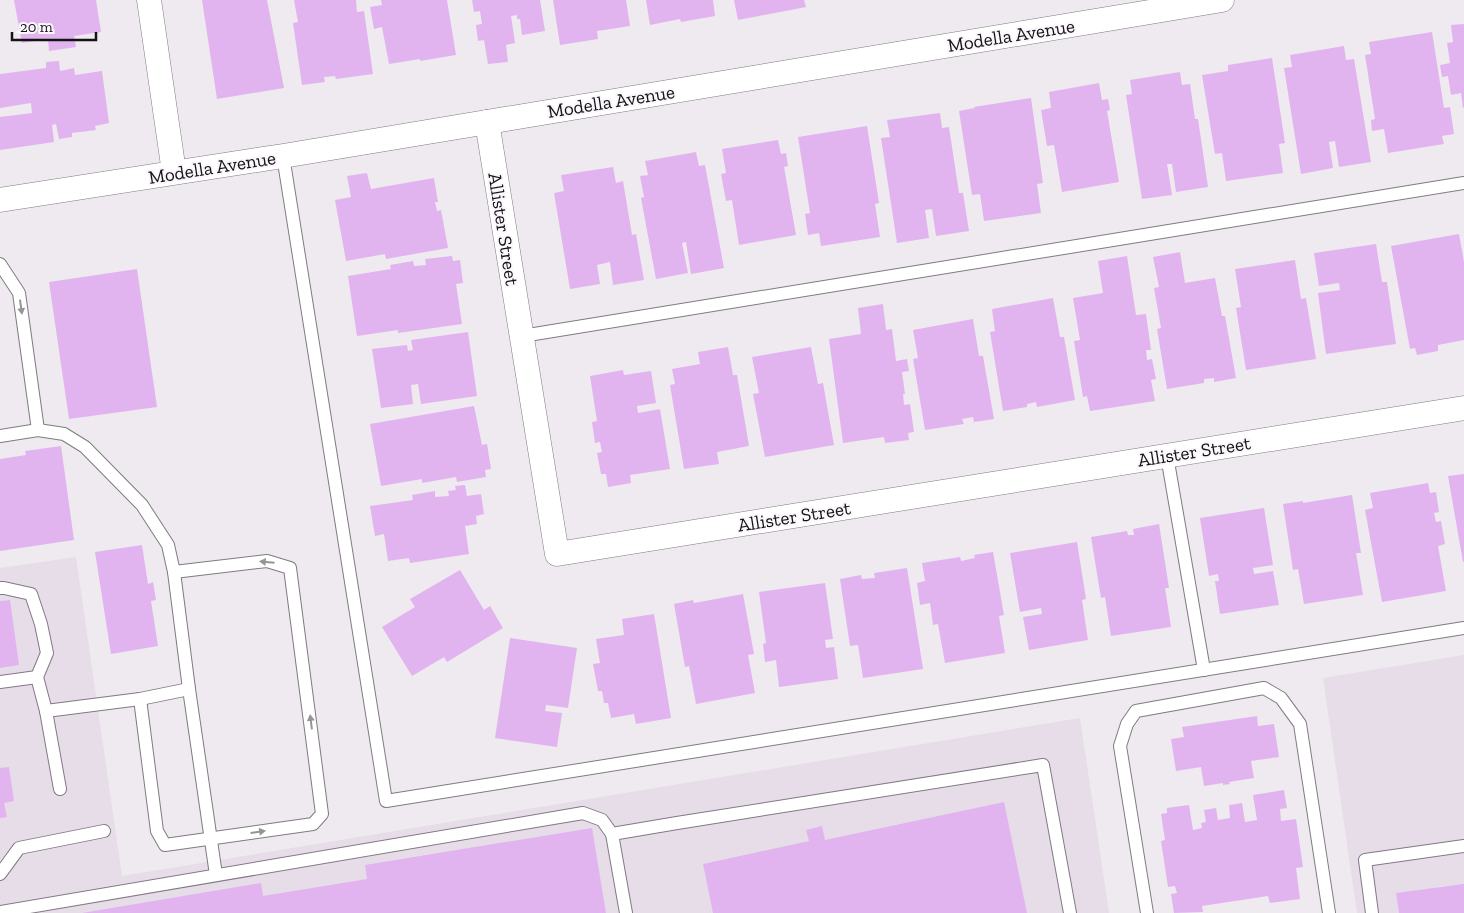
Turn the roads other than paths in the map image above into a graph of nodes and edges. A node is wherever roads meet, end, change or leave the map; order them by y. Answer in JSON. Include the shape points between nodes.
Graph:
{"nodes":[{"id":1,"x":149,"y":0,"type":"edge"},
{"id":2,"x":1222,"y":0,"type":"edge"},
{"id":3,"x":487,"y":122,"type":"junction"},
{"id":4,"x":283,"y":156,"type":"junction"},
{"id":5,"x":174,"y":172,"type":"junction"},
{"id":6,"x":1464,"y":183,"type":"edge"},
{"id":7,"x":0,"y":200,"type":"edge"},
{"id":8,"x":0,"y":264,"type":"edge"},
{"id":9,"x":5,"y":280,"type":"edge"},
{"id":10,"x":522,"y":336,"type":"junction"},
{"id":11,"x":1464,"y":408,"type":"edge"},
{"id":12,"x":38,"y":430,"type":"junction"},
{"id":13,"x":0,"y":436,"type":"edge"},
{"id":14,"x":1167,"y":456,"type":"junction"},
{"id":15,"x":174,"y":572,"type":"junction"},
{"id":16,"x":2,"y":588,"type":"edge"},
{"id":17,"x":1464,"y":628,"type":"edge"},
{"id":18,"x":1204,"y":670,"type":"junction"},
{"id":19,"x":37,"y":677,"type":"junction"},
{"id":20,"x":0,"y":682,"type":"edge"},
{"id":21,"x":189,"y":689,"type":"junction"},
{"id":22,"x":140,"y":699,"type":"junction"},
{"id":23,"x":46,"y":711,"type":"junction"},
{"id":24,"x":60,"y":789,"type":"dead end"},
{"id":25,"x":104,"y":831,"type":"dead end"},
{"id":26,"x":612,"y":834,"type":"junction"},
{"id":27,"x":210,"y":839,"type":"junction"},
{"id":28,"x":1464,"y":846,"type":"edge"},
{"id":29,"x":0,"y":874,"type":"edge"},
{"id":30,"x":216,"y":875,"type":"junction"},
{"id":31,"x":0,"y":912,"type":"edge"},
{"id":32,"x":626,"y":913,"type":"edge"},
{"id":33,"x":1070,"y":913,"type":"edge"},
{"id":34,"x":1147,"y":913,"type":"edge"},
{"id":35,"x":1329,"y":913,"type":"edge"},
{"id":36,"x":1372,"y":913,"type":"edge"}],
"edges":[{"from":1,"to":5,"type":"street"},
{"from":2,"to":3,"type":"street","name":"Modella Avenue"},
{"from":3,"to":4,"type":"street","name":"Modella Avenue"},
{"from":3,"to":10,"type":"street","name":"Allister Street"},
{"from":4,"to":5,"type":"street","name":"Modella Avenue"},
{"from":4,"to":18,"type":"lane","via":[[386,800]]},
{"from":5,"to":7,"type":"street","name":"Modella Avenue"},
{"from":6,"to":10,"type":"lane"},
{"from":8,"to":9,"type":"lane"},
{"from":9,"to":12,"type":"lane","one_way":true,"via":[[19,293]]},
{"from":10,"to":14,"type":"street","name":"Allister Street","via":[[557,554]]},
{"from":11,"to":14,"type":"street","name":"Allister Street"},
{"from":12,"to":13,"type":"lane"},
{"from":12,"to":15,"type":"lane","via":[[64,434],[85,447],[142,505],[168,545]]},
{"from":14,"to":18,"type":"lane"},
{"from":15,"to":21,"type":"lane"},
{"from":27,"to":15,"type":"lane","one_way":true,"via":[[312,824],[322,814],[293,581],[290,568],[267,560]]},
{"from":16,"to":19,"type":"lane","via":[[31,594],[46,653]]},
{"from":17,"to":18,"type":"lane"},
{"from":19,"to":20,"type":"lane"},
{"from":19,"to":23,"type":"lane"},
{"from":21,"to":22,"type":"lane"},
{"from":21,"to":27,"type":"lane"},
{"from":22,"to":23,"type":"lane"},
{"from":22,"to":27,"type":"lane","via":[[157,831],[164,846]]},
{"from":23,"to":24,"type":"lane"},
{"from":25,"to":29,"type":"lane","via":[[19,848]]},
{"from":26,"to":30,"type":"lane","via":[[602,820],[583,813]]},
{"from":26,"to":32,"type":"lane"},
{"from":26,"to":33,"type":"lane","via":[[1042,765]]},
{"from":27,"to":30,"type":"lane"},
{"from":28,"to":36,"type":"lane","via":[[1365,860]]},
{"from":30,"to":31,"type":"lane"},
{"from":34,"to":35,"type":"lane","via":[[1120,746],[1127,724],[1136,711],[1264,688],[1281,698],[1300,724]]}]}
